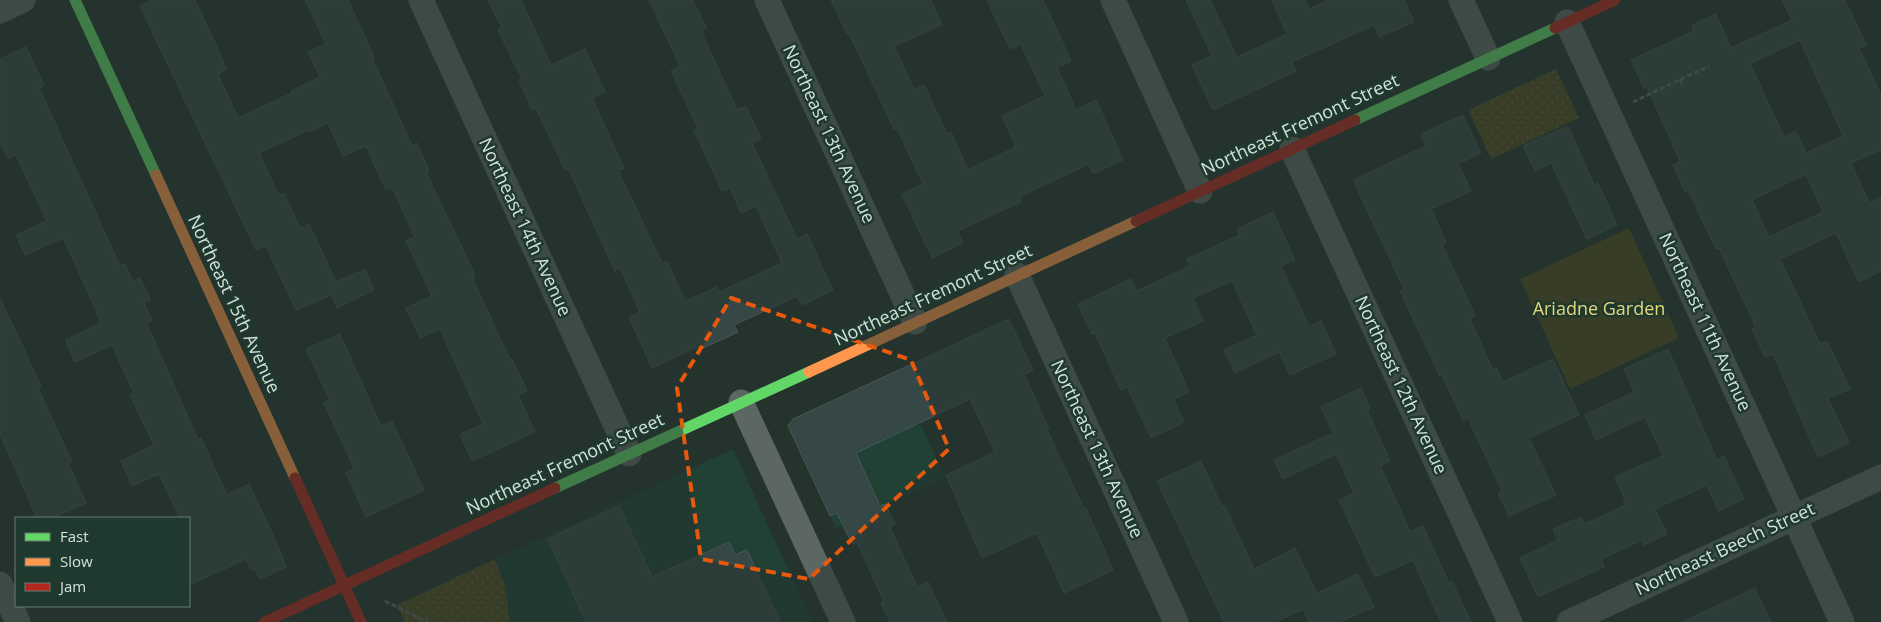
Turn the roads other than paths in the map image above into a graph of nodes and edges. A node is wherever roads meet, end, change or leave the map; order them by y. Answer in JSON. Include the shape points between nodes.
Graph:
{"nodes":[{"id":1,"x":23,"y":0,"type":"edge"},
{"id":2,"x":75,"y":0,"type":"edge"},
{"id":3,"x":421,"y":0,"type":"edge"},
{"id":4,"x":767,"y":0,"type":"edge"},
{"id":5,"x":1113,"y":0,"type":"edge"},
{"id":6,"x":1461,"y":0,"type":"edge"},
{"id":7,"x":1615,"y":0,"type":"edge"},
{"id":8,"x":0,"y":11,"type":"edge"},
{"id":9,"x":1567,"y":22,"type":"junction"},
{"id":10,"x":1488,"y":58,"type":"junction"},
{"id":11,"x":1292,"y":149,"type":"junction"},
{"id":12,"x":1200,"y":191,"type":"junction"},
{"id":13,"x":1017,"y":275,"type":"junction"},
{"id":14,"x":915,"y":322,"type":"junction"},
{"id":15,"x":741,"y":402,"type":"junction"},
{"id":16,"x":629,"y":454,"type":"junction"},
{"id":17,"x":1881,"y":477,"type":"edge"},
{"id":18,"x":1795,"y":517,"type":"junction"},
{"id":19,"x":0,"y":584,"type":"edge"},
{"id":20,"x":344,"y":585,"type":"junction"},
{"id":21,"x":18,"y":622,"type":"edge"},
{"id":22,"x":265,"y":622,"type":"edge"},
{"id":23,"x":362,"y":622,"type":"edge"},
{"id":24,"x":842,"y":622,"type":"edge"},
{"id":25,"x":1176,"y":622,"type":"edge"},
{"id":26,"x":1510,"y":622,"type":"edge"},
{"id":27,"x":1569,"y":622,"type":"edge"},
{"id":28,"x":1842,"y":622,"type":"edge"}],
"edges":[{"from":1,"to":8,"type":"street"},
{"from":2,"to":20,"type":"main road","name":"Northeast 15th Avenue"},
{"from":3,"to":16,"type":"street","name":"Northeast 14th Avenue"},
{"from":4,"to":14,"type":"street","name":"Northeast 13th Avenue"},
{"from":5,"to":12,"type":"street"},
{"from":6,"to":10,"type":"street"},
{"from":7,"to":9,"type":"main road","name":"Northeast Fremont Street"},
{"from":9,"to":10,"type":"main road","name":"Northeast Fremont Street"},
{"from":9,"to":18,"type":"street","name":"Northeast 11th Avenue"},
{"from":10,"to":11,"type":"main road","name":"Northeast Fremont Street"},
{"from":11,"to":12,"type":"main road","name":"Northeast Fremont Street"},
{"from":11,"to":26,"type":"street","name":"Northeast 12th Avenue"},
{"from":12,"to":13,"type":"main road","name":"Northeast Fremont Street"},
{"from":13,"to":14,"type":"main road","name":"Northeast Fremont Street"},
{"from":13,"to":25,"type":"street","name":"Northeast 13th Avenue"},
{"from":14,"to":15,"type":"main road","name":"Northeast Fremont Street"},
{"from":15,"to":16,"type":"main road","name":"Northeast Fremont Street"},
{"from":15,"to":24,"type":"street"},
{"from":16,"to":20,"type":"main road","name":"Northeast Fremont Street"},
{"from":17,"to":18,"type":"street","name":"Northeast Beech Street"},
{"from":18,"to":27,"type":"street","name":"Northeast Beech Street"},
{"from":18,"to":28,"type":"street","name":"Northeast 11th Avenue"},
{"from":19,"to":21,"type":"street"},
{"from":20,"to":22,"type":"main road","name":"Northeast Fremont Street"},
{"from":20,"to":23,"type":"main road","name":"Northeast 15th Avenue"}]}
